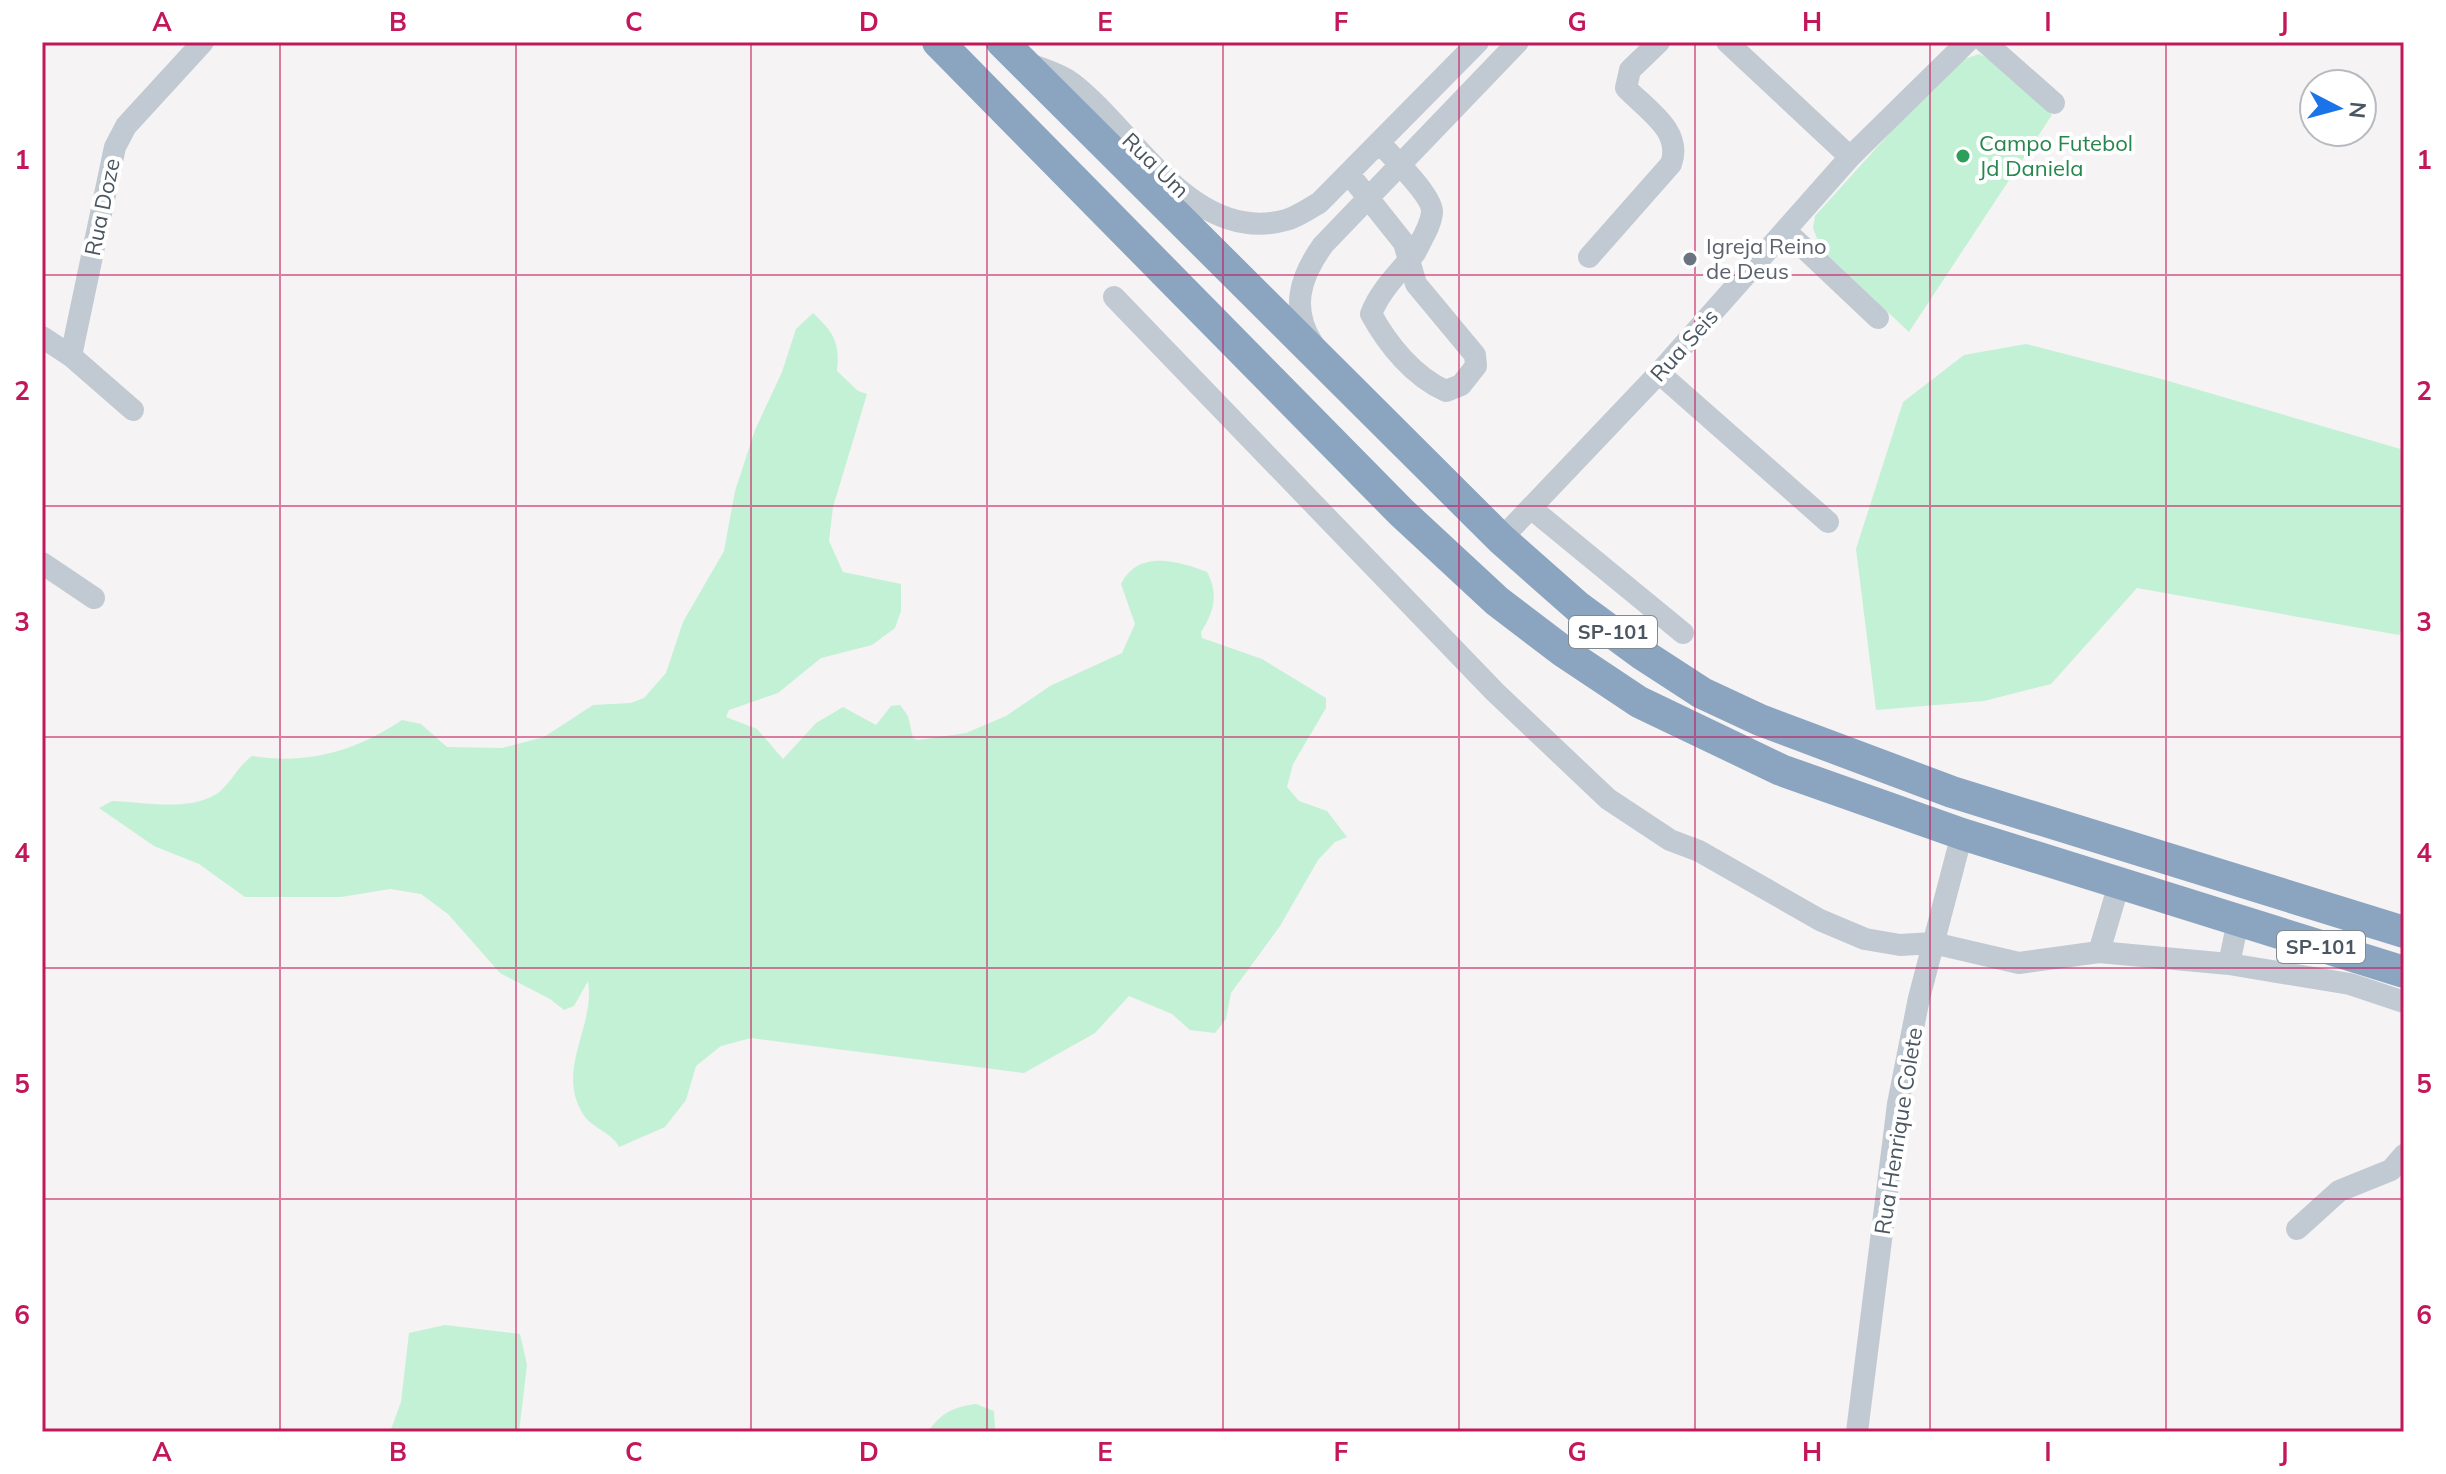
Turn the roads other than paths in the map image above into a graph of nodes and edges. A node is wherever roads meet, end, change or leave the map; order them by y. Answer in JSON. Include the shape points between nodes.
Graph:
{"nodes":[{"id":1,"x":203,"y":42,"type":"edge"},
{"id":2,"x":938,"y":42,"type":"edge"},
{"id":3,"x":1478,"y":42,"type":"edge"},
{"id":4,"x":1518,"y":42,"type":"edge"},
{"id":5,"x":1659,"y":42,"type":"edge"},
{"id":6,"x":1727,"y":42,"type":"edge"},
{"id":7,"x":1967,"y":42,"type":"edge"},
{"id":8,"x":1985,"y":42,"type":"edge"},
{"id":9,"x":1011,"y":52,"type":"edge"},
{"id":10,"x":2054,"y":103,"type":"dead end"},
{"id":11,"x":1379,"y":142,"type":"junction"},
{"id":12,"x":1850,"y":157,"type":"junction"},
{"id":13,"x":1399,"y":166,"type":"junction"},
{"id":14,"x":1349,"y":174,"type":"junction"},
{"id":15,"x":1370,"y":196,"type":"junction"},
{"id":16,"x":1787,"y":232,"type":"junction"},
{"id":17,"x":1411,"y":257,"type":"junction"},
{"id":18,"x":1589,"y":257,"type":"dead end"},
{"id":19,"x":1114,"y":297,"type":"dead end"},
{"id":20,"x":1878,"y":318,"type":"dead end"},
{"id":21,"x":42,"y":337,"type":"edge"},
{"id":22,"x":71,"y":356,"type":"junction"},
{"id":23,"x":1330,"y":372,"type":"junction"},
{"id":24,"x":1659,"y":373,"type":"junction"},
{"id":25,"x":133,"y":410,"type":"dead end"},
{"id":26,"x":1532,"y":509,"type":"junction"},
{"id":27,"x":1828,"y":522,"type":"dead end"},
{"id":28,"x":1501,"y":539,"type":"junction"},
{"id":29,"x":42,"y":563,"type":"edge"},
{"id":30,"x":94,"y":598,"type":"dead end"},
{"id":31,"x":1683,"y":633,"type":"dead end"},
{"id":32,"x":1962,"y":834,"type":"junction"},
{"id":33,"x":2119,"y":884,"type":"junction"},
{"id":34,"x":2238,"y":921,"type":"junction"},
{"id":35,"x":2404,"y":932,"type":"edge"},
{"id":36,"x":1933,"y":943,"type":"junction"},
{"id":37,"x":2099,"y":952,"type":"junction"},
{"id":38,"x":2229,"y":964,"type":"junction"},
{"id":39,"x":2404,"y":972,"type":"edge"},
{"id":40,"x":2404,"y":1002,"type":"edge"},
{"id":41,"x":2404,"y":1155,"type":"edge"},
{"id":42,"x":2297,"y":1229,"type":"dead end"},
{"id":43,"x":1857,"y":1432,"type":"edge"}],
"edges":[{"from":1,"to":22,"type":"street","name":"Rua Doze","via":[[126,126],[115,147]]},
{"from":2,"to":32,"type":"highway","number":"SP-101","via":[[1401,512],[1497,601],[1639,702],[1781,770]]},
{"from":3,"to":11,"type":"street","name":"Rua Um"},
{"from":4,"to":13,"type":"street"},
{"from":5,"to":18,"type":"street","via":[[1630,70],[1626,88],[1674,137],[1676,150],[1671,164]]},
{"from":6,"to":12,"type":"street"},
{"from":7,"to":12,"type":"street","name":"Rua Seis"},
{"from":8,"to":10,"type":"street"},
{"from":9,"to":14,"type":"street","name":"Rua Um","via":[[1072,83],[1186,197],[1224,217],[1256,224],[1287,220],[1319,203]]},
{"from":9,"to":23,"type":"highway","number":"SP-101"},
{"from":11,"to":13,"type":"street"},
{"from":11,"to":14,"type":"street","name":"Rua Um"},
{"from":12,"to":16,"type":"street","name":"Rua Seis"},
{"from":13,"to":15,"type":"street"},
{"from":13,"to":17,"type":"street","via":[[1432,205]]},
{"from":14,"to":15,"type":"street"},
{"from":15,"to":17,"type":"street"},
{"from":15,"to":23,"type":"street","via":[[1305,270],[1299,298],[1302,328]]},
{"from":16,"to":20,"type":"street"},
{"from":16,"to":24,"type":"street","name":"Rua Seis"},
{"from":17,"to":17,"type":"street","via":[[1416,284],[1475,355],[1476,366],[1461,385],[1446,391],[1412,367],[1371,314],[1377,298]]},
{"from":19,"to":36,"type":"street","via":[[1495,692],[1608,799],[1670,840],[1820,920],[1865,939]]},
{"from":21,"to":22,"type":"street"},
{"from":22,"to":25,"type":"street"},
{"from":23,"to":28,"type":"highway","number":"SP-101"},
{"from":24,"to":26,"type":"street","name":"Rua Seis"},
{"from":24,"to":27,"type":"street"},
{"from":26,"to":28,"type":"street","name":"Rua Seis"},
{"from":26,"to":31,"type":"street"},
{"from":28,"to":35,"type":"highway","number":"SP-101","via":[[1578,607],[1642,654],[1702,693],[1760,720],[1952,792]]},
{"from":29,"to":30,"type":"street"},
{"from":32,"to":33,"type":"highway","number":"SP-101"},
{"from":32,"to":36,"type":"street","name":"Rua Henrique Colete"},
{"from":33,"to":34,"type":"highway","number":"SP-101"},
{"from":33,"to":37,"type":"street"},
{"from":34,"to":38,"type":"street"},
{"from":34,"to":39,"type":"highway","number":"SP-101"},
{"from":36,"to":37,"type":"street","via":[[2019,963]]},
{"from":36,"to":43,"type":"street","name":"Rua Henrique Colete","via":[[1898,1104]]},
{"from":37,"to":38,"type":"street"},
{"from":38,"to":40,"type":"street","via":[[2350,984]]},
{"from":41,"to":42,"type":"street","via":[[2391,1170],[2339,1191]]}]}
